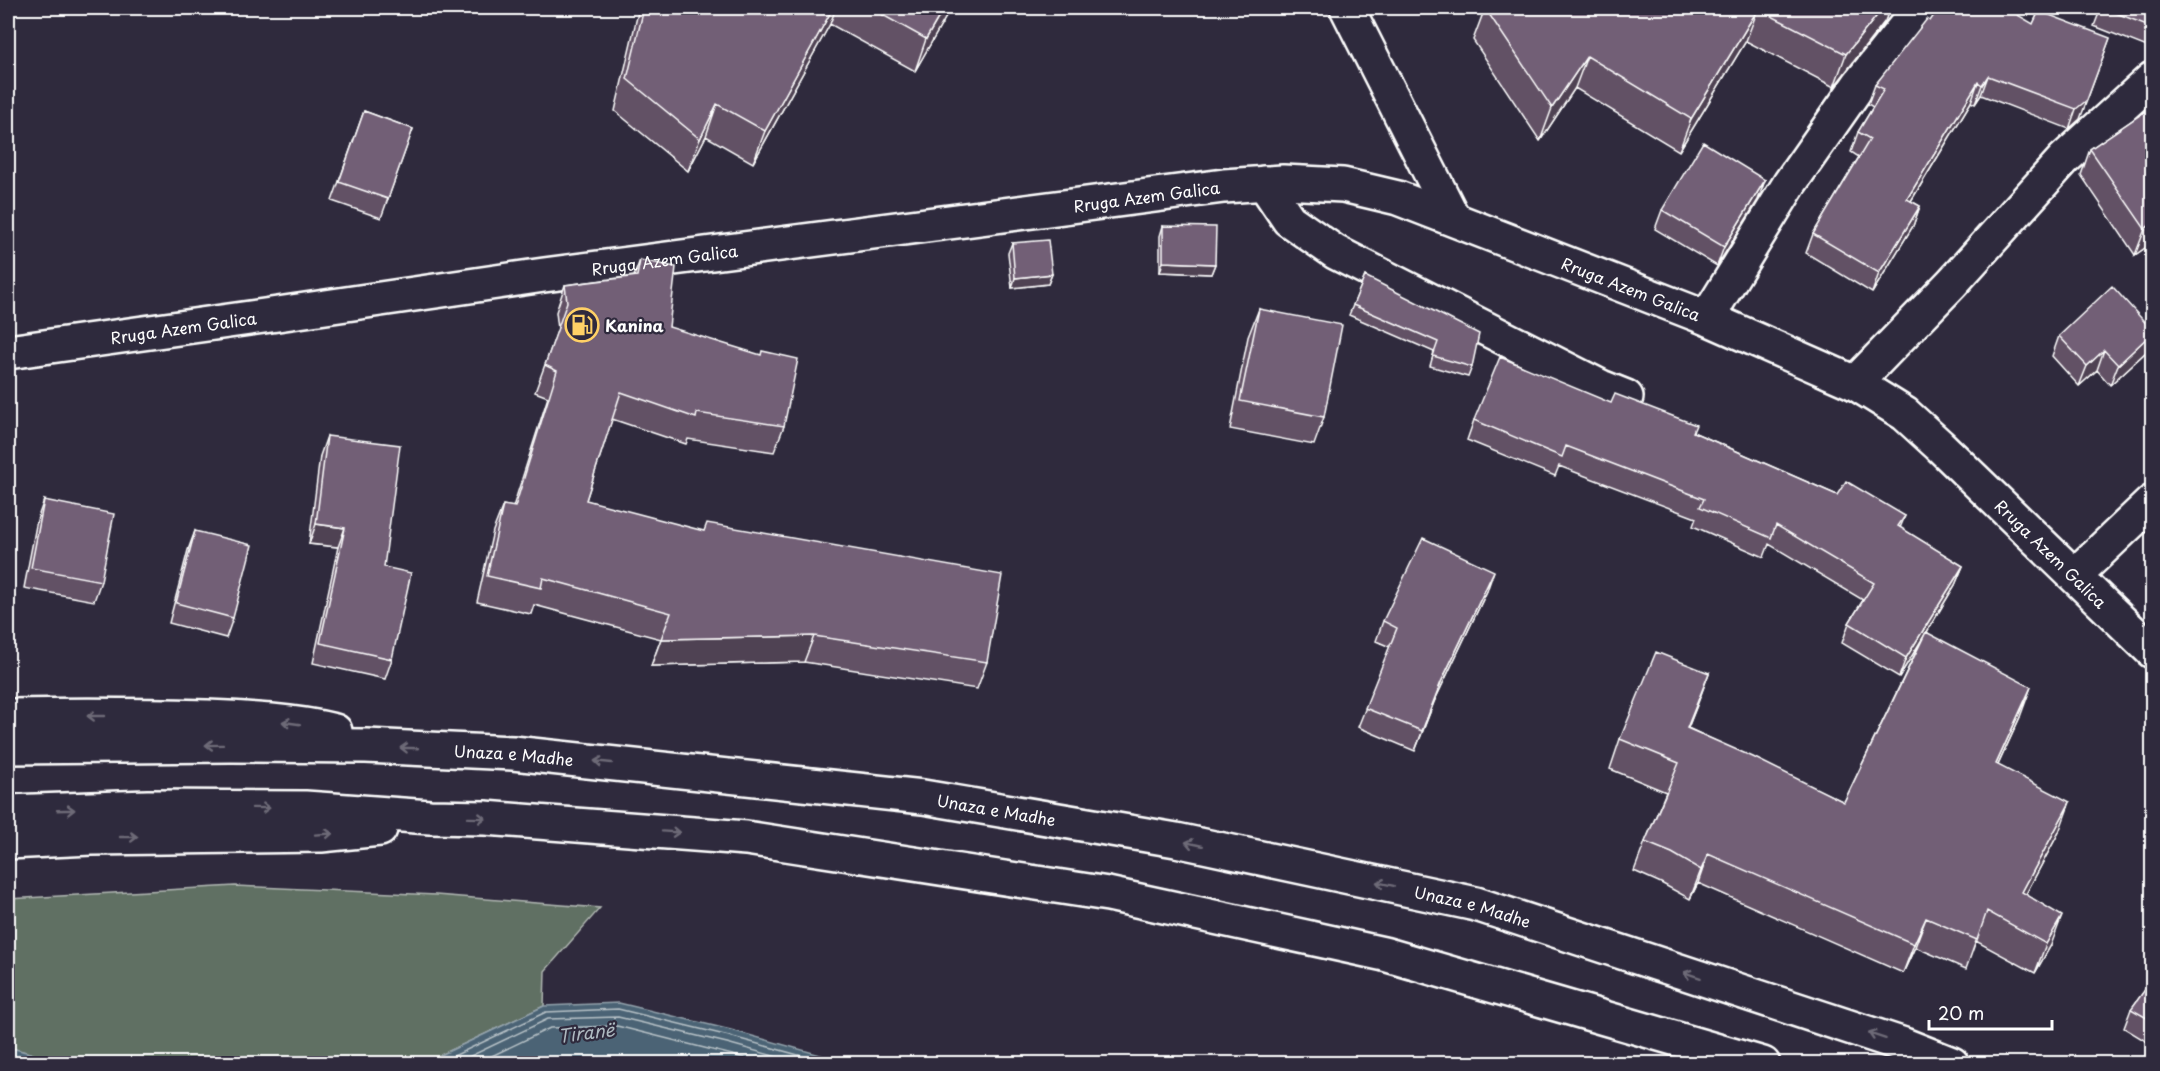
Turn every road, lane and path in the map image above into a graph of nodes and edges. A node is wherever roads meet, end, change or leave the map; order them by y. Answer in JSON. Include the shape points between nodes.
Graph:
{"nodes":[{"id":1,"x":1347,"y":8,"type":"edge"},
{"id":2,"x":1920,"y":8,"type":"edge"},
{"id":3,"x":2152,"y":79,"type":"edge"},
{"id":4,"x":1264,"y":183,"type":"junction"},
{"id":5,"x":1453,"y":218,"type":"junction"},
{"id":6,"x":1707,"y":318,"type":"junction"},
{"id":7,"x":8,"y":352,"type":"edge"},
{"id":8,"x":1855,"y":383,"type":"junction"},
{"id":9,"x":1626,"y":397,"type":"edge"},
{"id":10,"x":2152,"y":501,"type":"edge"},
{"id":11,"x":2075,"y":575,"type":"junction"},
{"id":12,"x":2152,"y":651,"type":"edge"},
{"id":13,"x":8,"y":716,"type":"edge"},
{"id":14,"x":366,"y":746,"type":"junction"},
{"id":15,"x":8,"y":747,"type":"edge"},
{"id":16,"x":8,"y":812,"type":"edge"},
{"id":17,"x":430,"y":817,"type":"junction"},
{"id":18,"x":8,"y":842,"type":"edge"},
{"id":19,"x":1763,"y":1064,"type":"edge"},
{"id":20,"x":1952,"y":1064,"type":"edge"}],
"edges":[{"from":1,"to":5,"type":"main road"},
{"from":2,"to":6,"type":"main road","via":[[1860,83],[1790,183]]},
{"from":3,"to":8,"type":"main road","via":[[2064,159],[1952,284]]},
{"from":4,"to":5,"type":"main road","name":"Rruga Azem Galica","via":[[1344,185],[1398,198]]},
{"from":4,"to":7,"type":"main road","name":"Rruga Azem Galica","via":[[544,274]]},
{"from":4,"to":9,"type":"main road","via":[[1289,220],[1335,252]]},
{"from":5,"to":6,"type":"main road","name":"Rruga Azem Galica"},
{"from":6,"to":8,"type":"main road","name":"Rruga Azem Galica"},
{"from":8,"to":11,"type":"main road","name":"Rruga Azem Galica","via":[[1905,414]]},
{"from":10,"to":11,"type":"main road"},
{"from":11,"to":12,"type":"main road","name":"Rruga Azem Galica"},
{"from":14,"to":13,"type":"main road","one_way":true,"via":[[348,735],[289,722],[164,716]]},
{"from":14,"to":15,"type":"main road","name":"Unaza e Madhe","one_way":true},
{"from":20,"to":14,"type":"main road","name":"Unaza e Madhe","one_way":true,"via":[[1476,903],[1176,840],[923,797],[513,753]]},
{"from":16,"to":17,"type":"main road","one_way":true,"via":[[246,807]]},
{"from":18,"to":17,"type":"main road","one_way":true,"via":[[321,835],[403,825]]},
{"from":17,"to":19,"type":"main road","one_way":true,"via":[[746,838],[1108,894],[1384,954]]}]}
